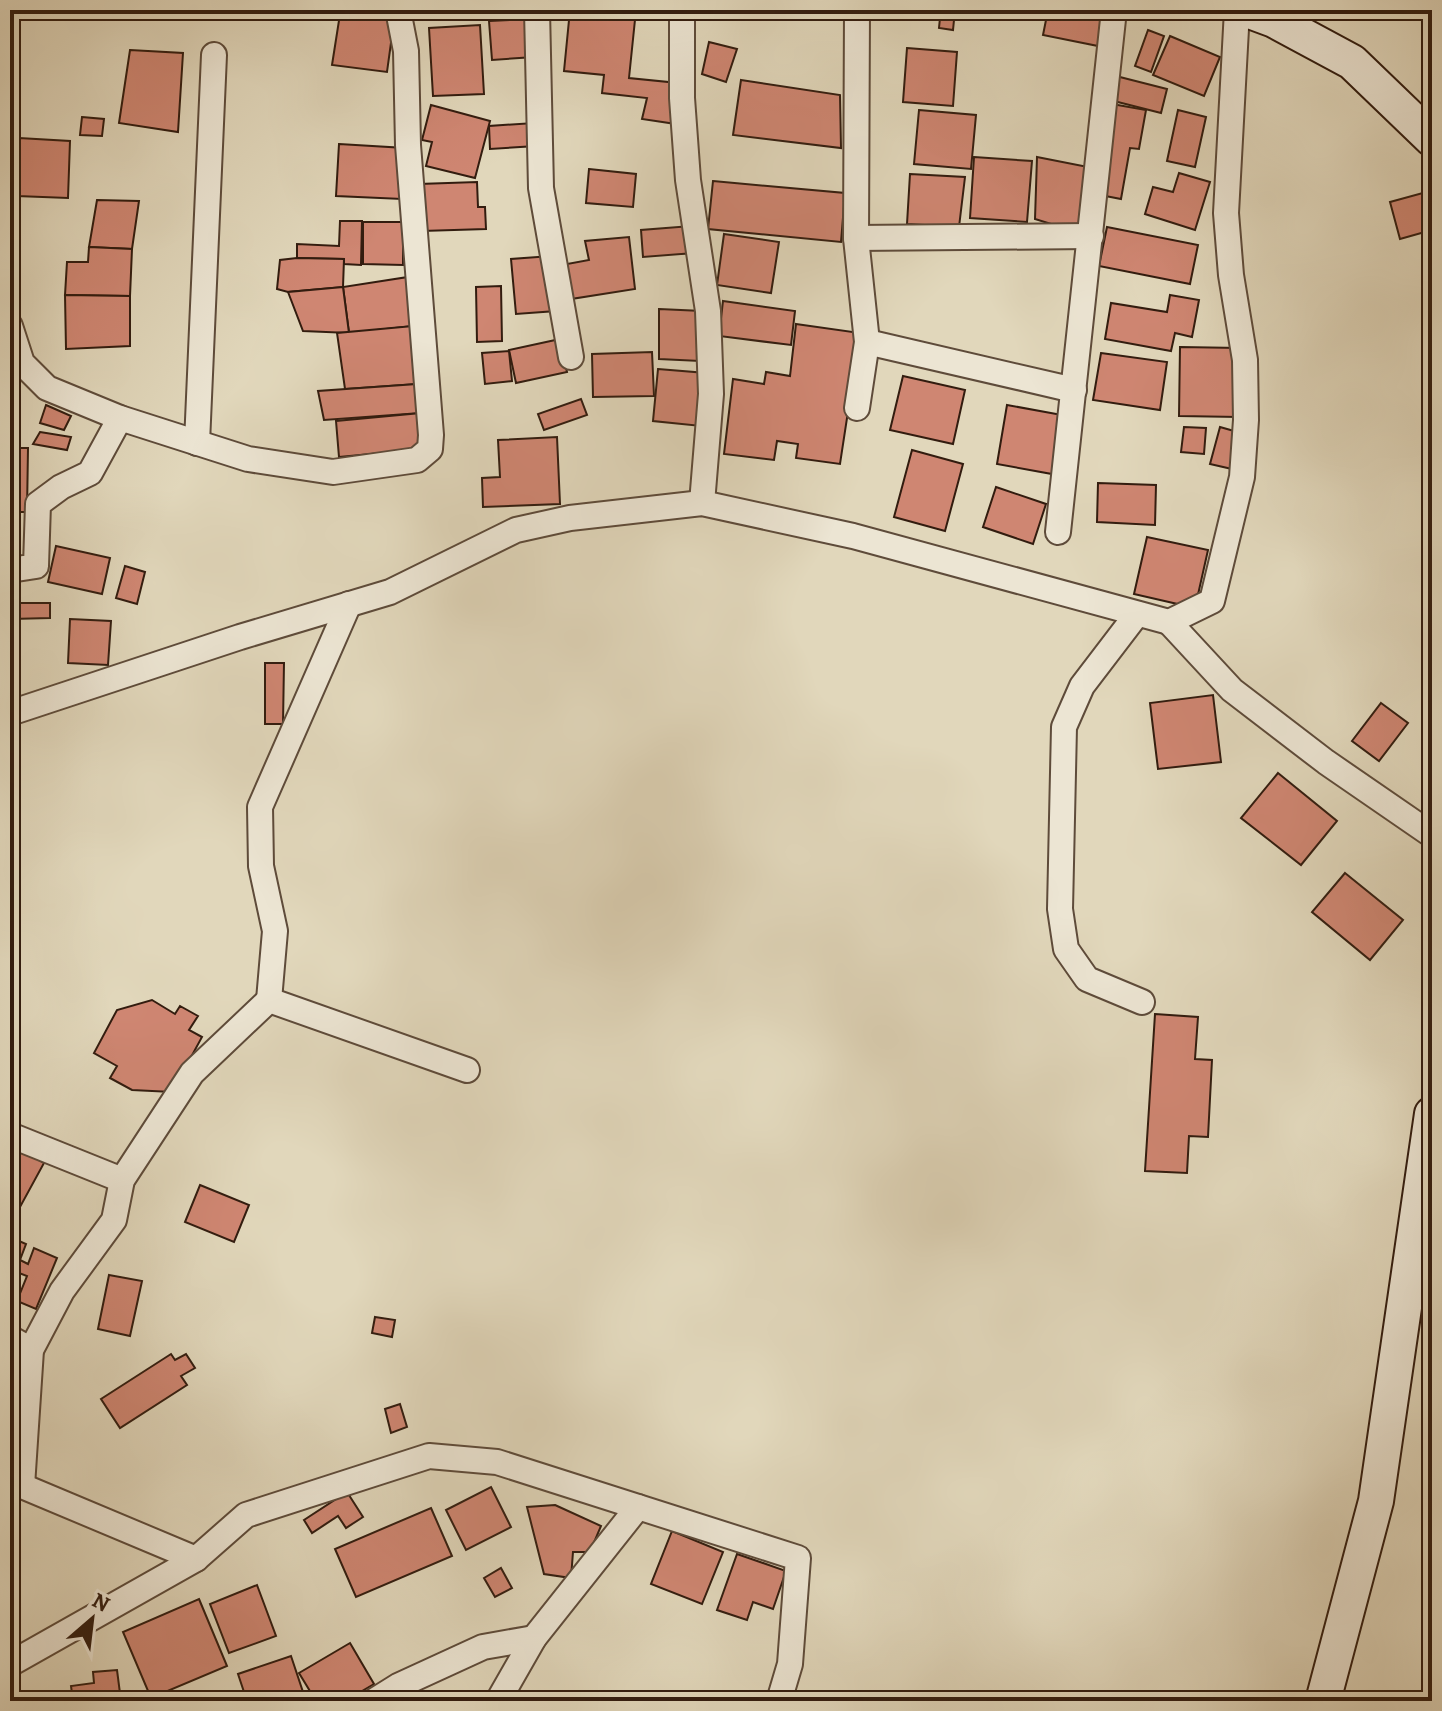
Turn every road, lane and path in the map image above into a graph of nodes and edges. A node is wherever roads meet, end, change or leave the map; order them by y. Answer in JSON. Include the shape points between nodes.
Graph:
{"nodes":[{"id":1,"x":398,"y":10,"type":"edge"},
{"id":2,"x":537,"y":10,"type":"edge"},
{"id":3,"x":682,"y":10,"type":"edge"},
{"id":4,"x":857,"y":10,"type":"edge"},
{"id":5,"x":1114,"y":10,"type":"edge"},
{"id":6,"x":1237,"y":10,"type":"edge"},
{"id":7,"x":1247,"y":10,"type":"edge"},
{"id":8,"x":214,"y":55,"type":"dead end"},
{"id":9,"x":1432,"y":139,"type":"edge"},
{"id":10,"x":1091,"y":236,"type":"junction"},
{"id":11,"x":856,"y":238,"type":"junction"},
{"id":12,"x":10,"y":326,"type":"edge"},
{"id":13,"x":867,"y":342,"type":"junction"},
{"id":14,"x":571,"y":357,"type":"dead end"},
{"id":15,"x":1074,"y":390,"type":"junction"},
{"id":16,"x":857,"y":408,"type":"dead end"},
{"id":17,"x":120,"y":418,"type":"junction"},
{"id":18,"x":197,"y":443,"type":"junction"},
{"id":19,"x":702,"y":503,"type":"junction"},
{"id":20,"x":1058,"y":532,"type":"dead end"},
{"id":21,"x":10,"y":570,"type":"edge"},
{"id":22,"x":349,"y":604,"type":"junction"},
{"id":23,"x":1137,"y":614,"type":"junction"},
{"id":24,"x":1169,"y":622,"type":"junction"},
{"id":25,"x":10,"y":713,"type":"edge"},
{"id":26,"x":1432,"y":835,"type":"edge"},
{"id":27,"x":269,"y":1000,"type":"junction"},
{"id":28,"x":1142,"y":1002,"type":"dead end"},
{"id":29,"x":467,"y":1070,"type":"dead end"},
{"id":30,"x":1432,"y":1114,"type":"edge"},
{"id":31,"x":10,"y":1135,"type":"edge"},
{"id":32,"x":122,"y":1180,"type":"junction"},
{"id":33,"x":10,"y":1338,"type":"edge"},
{"id":34,"x":31,"y":1350,"type":"junction"},
{"id":35,"x":16,"y":1484,"type":"edge"},
{"id":36,"x":638,"y":1507,"type":"junction"},
{"id":37,"x":196,"y":1559,"type":"junction"},
{"id":38,"x":534,"y":1638,"type":"junction"},
{"id":39,"x":10,"y":1664,"type":"edge"},
{"id":40,"x":374,"y":1701,"type":"edge"},
{"id":41,"x":498,"y":1701,"type":"edge"},
{"id":42,"x":779,"y":1701,"type":"edge"},
{"id":43,"x":1323,"y":1701,"type":"edge"}],
"edges":[{"from":1,"to":18,"type":"street","via":[[406,51],[430,449],[417,460],[333,472],[248,459]]},
{"from":2,"to":14,"type":"street","via":[[541,188]]},
{"from":3,"to":19,"type":"street","via":[[688,180],[708,311],[711,394]]},
{"from":4,"to":11,"type":"street"},
{"from":5,"to":10,"type":"street"},
{"from":6,"to":24,"type":"street","via":[[1226,213],[1245,360],[1242,477],[1212,601]]},
{"from":7,"to":9,"type":"main road","via":[[1352,62]]},
{"from":8,"to":18,"type":"street"},
{"from":10,"to":11,"type":"street"},
{"from":10,"to":15,"type":"street"},
{"from":11,"to":13,"type":"street"},
{"from":12,"to":17,"type":"street","via":[[22,363],[47,388]]},
{"from":13,"to":15,"type":"street"},
{"from":13,"to":16,"type":"street"},
{"from":15,"to":20,"type":"street"},
{"from":17,"to":18,"type":"street"},
{"from":17,"to":21,"type":"street","via":[[90,473],[38,504],[36,566]]},
{"from":19,"to":22,"type":"street","via":[[570,518],[516,530],[390,592]]},
{"from":19,"to":23,"type":"street","via":[[853,536]]},
{"from":22,"to":25,"type":"street"},
{"from":22,"to":27,"type":"street","via":[[260,807],[261,866],[275,931]]},
{"from":23,"to":24,"type":"street"},
{"from":23,"to":28,"type":"street","via":[[1082,686],[1064,727],[1060,909],[1066,949],[1087,979]]},
{"from":24,"to":26,"type":"street","via":[[1232,690]]},
{"from":27,"to":29,"type":"street"},
{"from":27,"to":32,"type":"street","via":[[192,1073]]},
{"from":30,"to":43,"type":"main road","via":[[1376,1501]]},
{"from":31,"to":32,"type":"street"},
{"from":32,"to":34,"type":"street","via":[[114,1220],[62,1291]]},
{"from":33,"to":34,"type":"street"},
{"from":34,"to":35,"type":"street"},
{"from":35,"to":37,"type":"street"},
{"from":36,"to":37,"type":"street","via":[[497,1462],[429,1456],[246,1515]]},
{"from":36,"to":38,"type":"street"},
{"from":36,"to":42,"type":"street","via":[[798,1558],[790,1664]]},
{"from":37,"to":39,"type":"street"},
{"from":38,"to":40,"type":"street","via":[[483,1647]]},
{"from":38,"to":41,"type":"street"}]}
